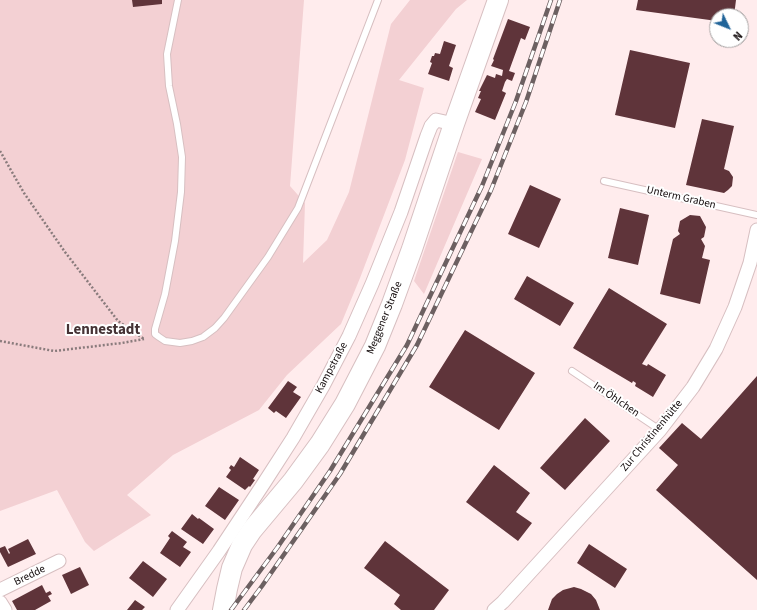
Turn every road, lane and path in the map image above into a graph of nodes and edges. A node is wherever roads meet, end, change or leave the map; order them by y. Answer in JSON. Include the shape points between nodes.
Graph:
{"nodes":[{"id":1,"x":178,"y":0,"type":"edge"},
{"id":2,"x":378,"y":0,"type":"edge"},
{"id":3,"x":498,"y":0,"type":"edge"},
{"id":4,"x":454,"y":124,"type":"junction"},
{"id":5,"x":0,"y":151,"type":"edge"},
{"id":6,"x":604,"y":181,"type":"dead end"},
{"id":7,"x":757,"y":215,"type":"edge"},
{"id":8,"x":757,"y":230,"type":"edge"},
{"id":9,"x":0,"y":341,"type":"edge"},
{"id":10,"x":572,"y":371,"type":"dead end"},
{"id":11,"x":660,"y":430,"type":"junction"},
{"id":12,"x":60,"y":561,"type":"dead end"},
{"id":13,"x":0,"y":590,"type":"edge"},
{"id":14,"x":0,"y":602,"type":"edge"},
{"id":15,"x":5,"y":610,"type":"edge"},
{"id":16,"x":177,"y":610,"type":"edge"},
{"id":17,"x":223,"y":610,"type":"edge"},
{"id":18,"x":494,"y":610,"type":"edge"}],
"edges":[{"from":1,"to":2,"type":"lane","via":[[167,54],[182,157],[181,192],[175,241],[155,334],[165,341],[180,343],[192,342],[203,337],[224,318],[268,257],[298,208]]},
{"from":3,"to":4,"type":"main road","name":"Meggener Straße"},
{"from":4,"to":16,"type":"street","name":"Kampstraße","via":[[436,120],[431,126],[372,284],[323,386],[264,483]]},
{"from":4,"to":17,"type":"main road","name":"Meggener Straße","via":[[412,249],[375,346],[345,404],[320,444],[242,545],[232,568]]},
{"from":5,"to":9,"type":"path","via":[[24,193],[64,252],[118,321],[144,339],[54,351]]},
{"from":6,"to":7,"type":"lane","name":"Unterm Graben"},
{"from":8,"to":11,"type":"street","name":"Zur Christinenhütte","via":[[738,300],[716,349],[693,387]]},
{"from":10,"to":11,"type":"lane","name":"Im Öhlchen"},
{"from":11,"to":18,"type":"street","name":"Zur Christinenhütte"},
{"from":12,"to":13,"type":"street","name":"Bredde"},
{"from":14,"to":15,"type":"street"}]}
